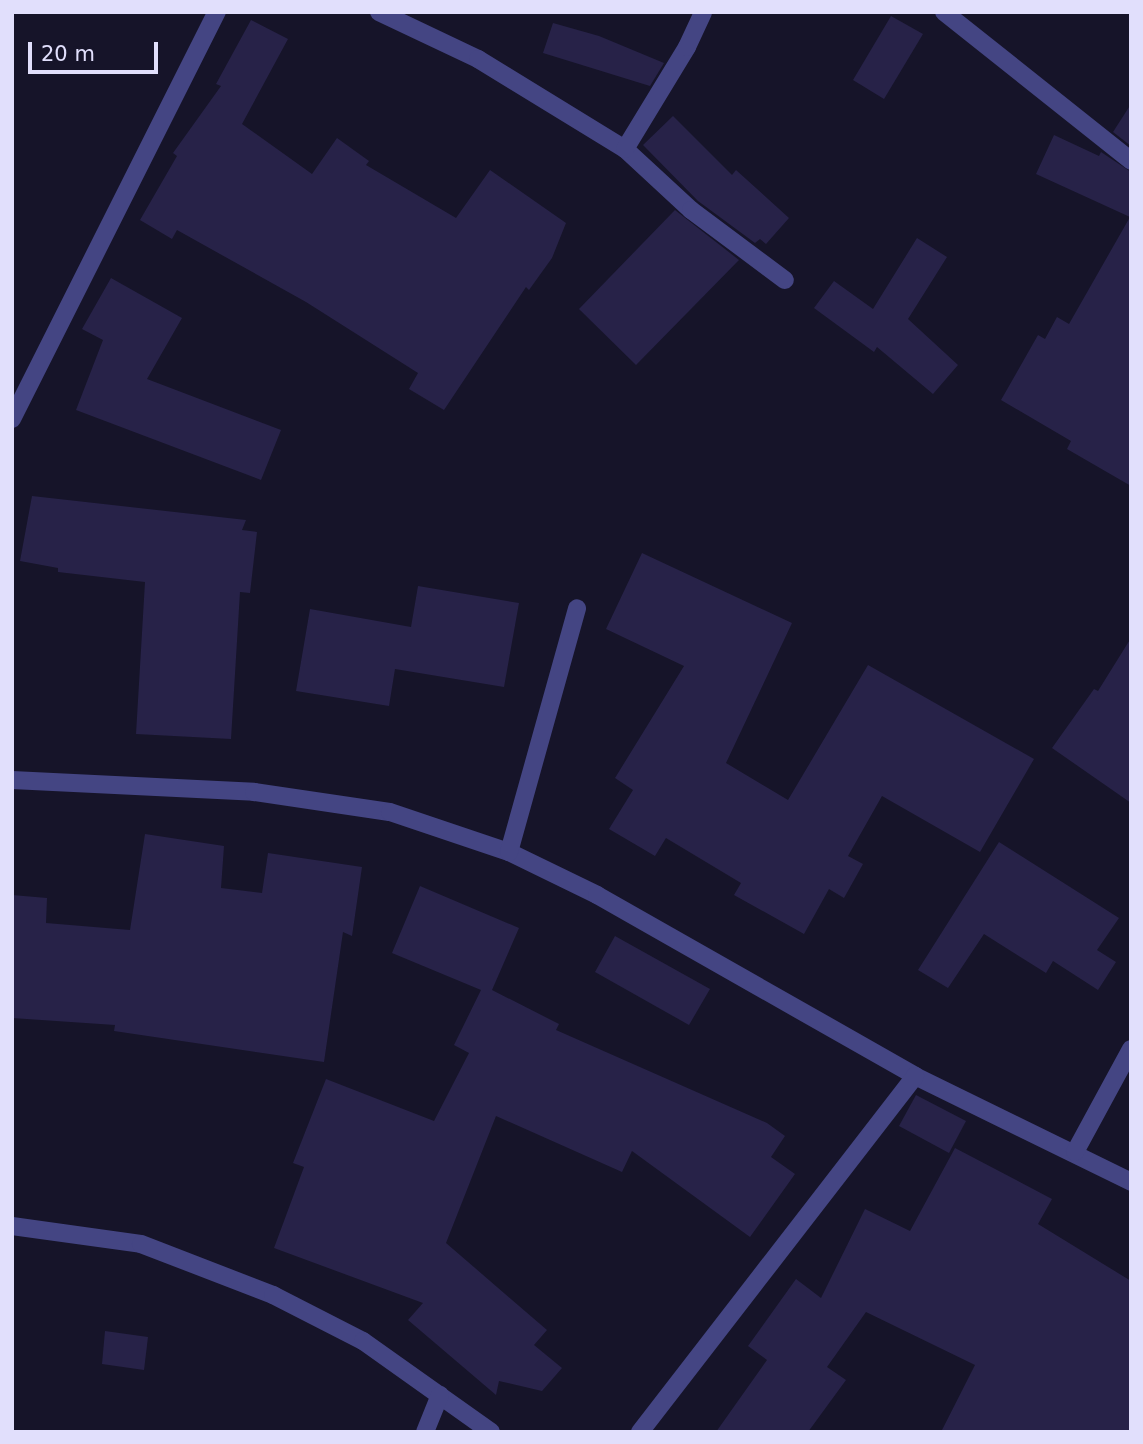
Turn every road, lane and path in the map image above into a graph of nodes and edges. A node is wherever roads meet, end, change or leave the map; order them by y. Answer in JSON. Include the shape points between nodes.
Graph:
{"nodes":[{"id":1,"x":217,"y":12,"type":"edge"},
{"id":2,"x":379,"y":12,"type":"edge"},
{"id":3,"x":703,"y":12,"type":"edge"},
{"id":4,"x":944,"y":12,"type":"edge"},
{"id":5,"x":625,"y":149,"type":"junction"},
{"id":6,"x":1131,"y":161,"type":"edge"},
{"id":7,"x":785,"y":280,"type":"dead end"},
{"id":8,"x":12,"y":419,"type":"edge"},
{"id":9,"x":577,"y":608,"type":"dead end"},
{"id":10,"x":12,"y":780,"type":"edge"},
{"id":11,"x":509,"y":852,"type":"junction"},
{"id":12,"x":1131,"y":1049,"type":"edge"},
{"id":13,"x":915,"y":1076,"type":"junction"},
{"id":14,"x":1075,"y":1152,"type":"junction"},
{"id":15,"x":1131,"y":1182,"type":"edge"},
{"id":16,"x":12,"y":1226,"type":"edge"},
{"id":17,"x":440,"y":1395,"type":"junction"},
{"id":18,"x":425,"y":1432,"type":"edge"},
{"id":19,"x":491,"y":1432,"type":"edge"},
{"id":20,"x":640,"y":1432,"type":"edge"}],
"edges":[{"from":1,"to":8,"type":"street"},
{"from":2,"to":5,"type":"street","via":[[478,59]]},
{"from":3,"to":5,"type":"street"},
{"from":4,"to":6,"type":"street"},
{"from":5,"to":7,"type":"street","via":[[691,211]]},
{"from":9,"to":11,"type":"street"},
{"from":10,"to":11,"type":"street","via":[[294,797],[390,812]]},
{"from":11,"to":13,"type":"street","via":[[597,895]]},
{"from":12,"to":14,"type":"street"},
{"from":13,"to":14,"type":"street"},
{"from":13,"to":20,"type":"street"},
{"from":14,"to":15,"type":"street"},
{"from":16,"to":17,"type":"street","via":[[141,1244],[273,1295],[363,1341]]},
{"from":17,"to":18,"type":"street"},
{"from":17,"to":19,"type":"street"}]}
